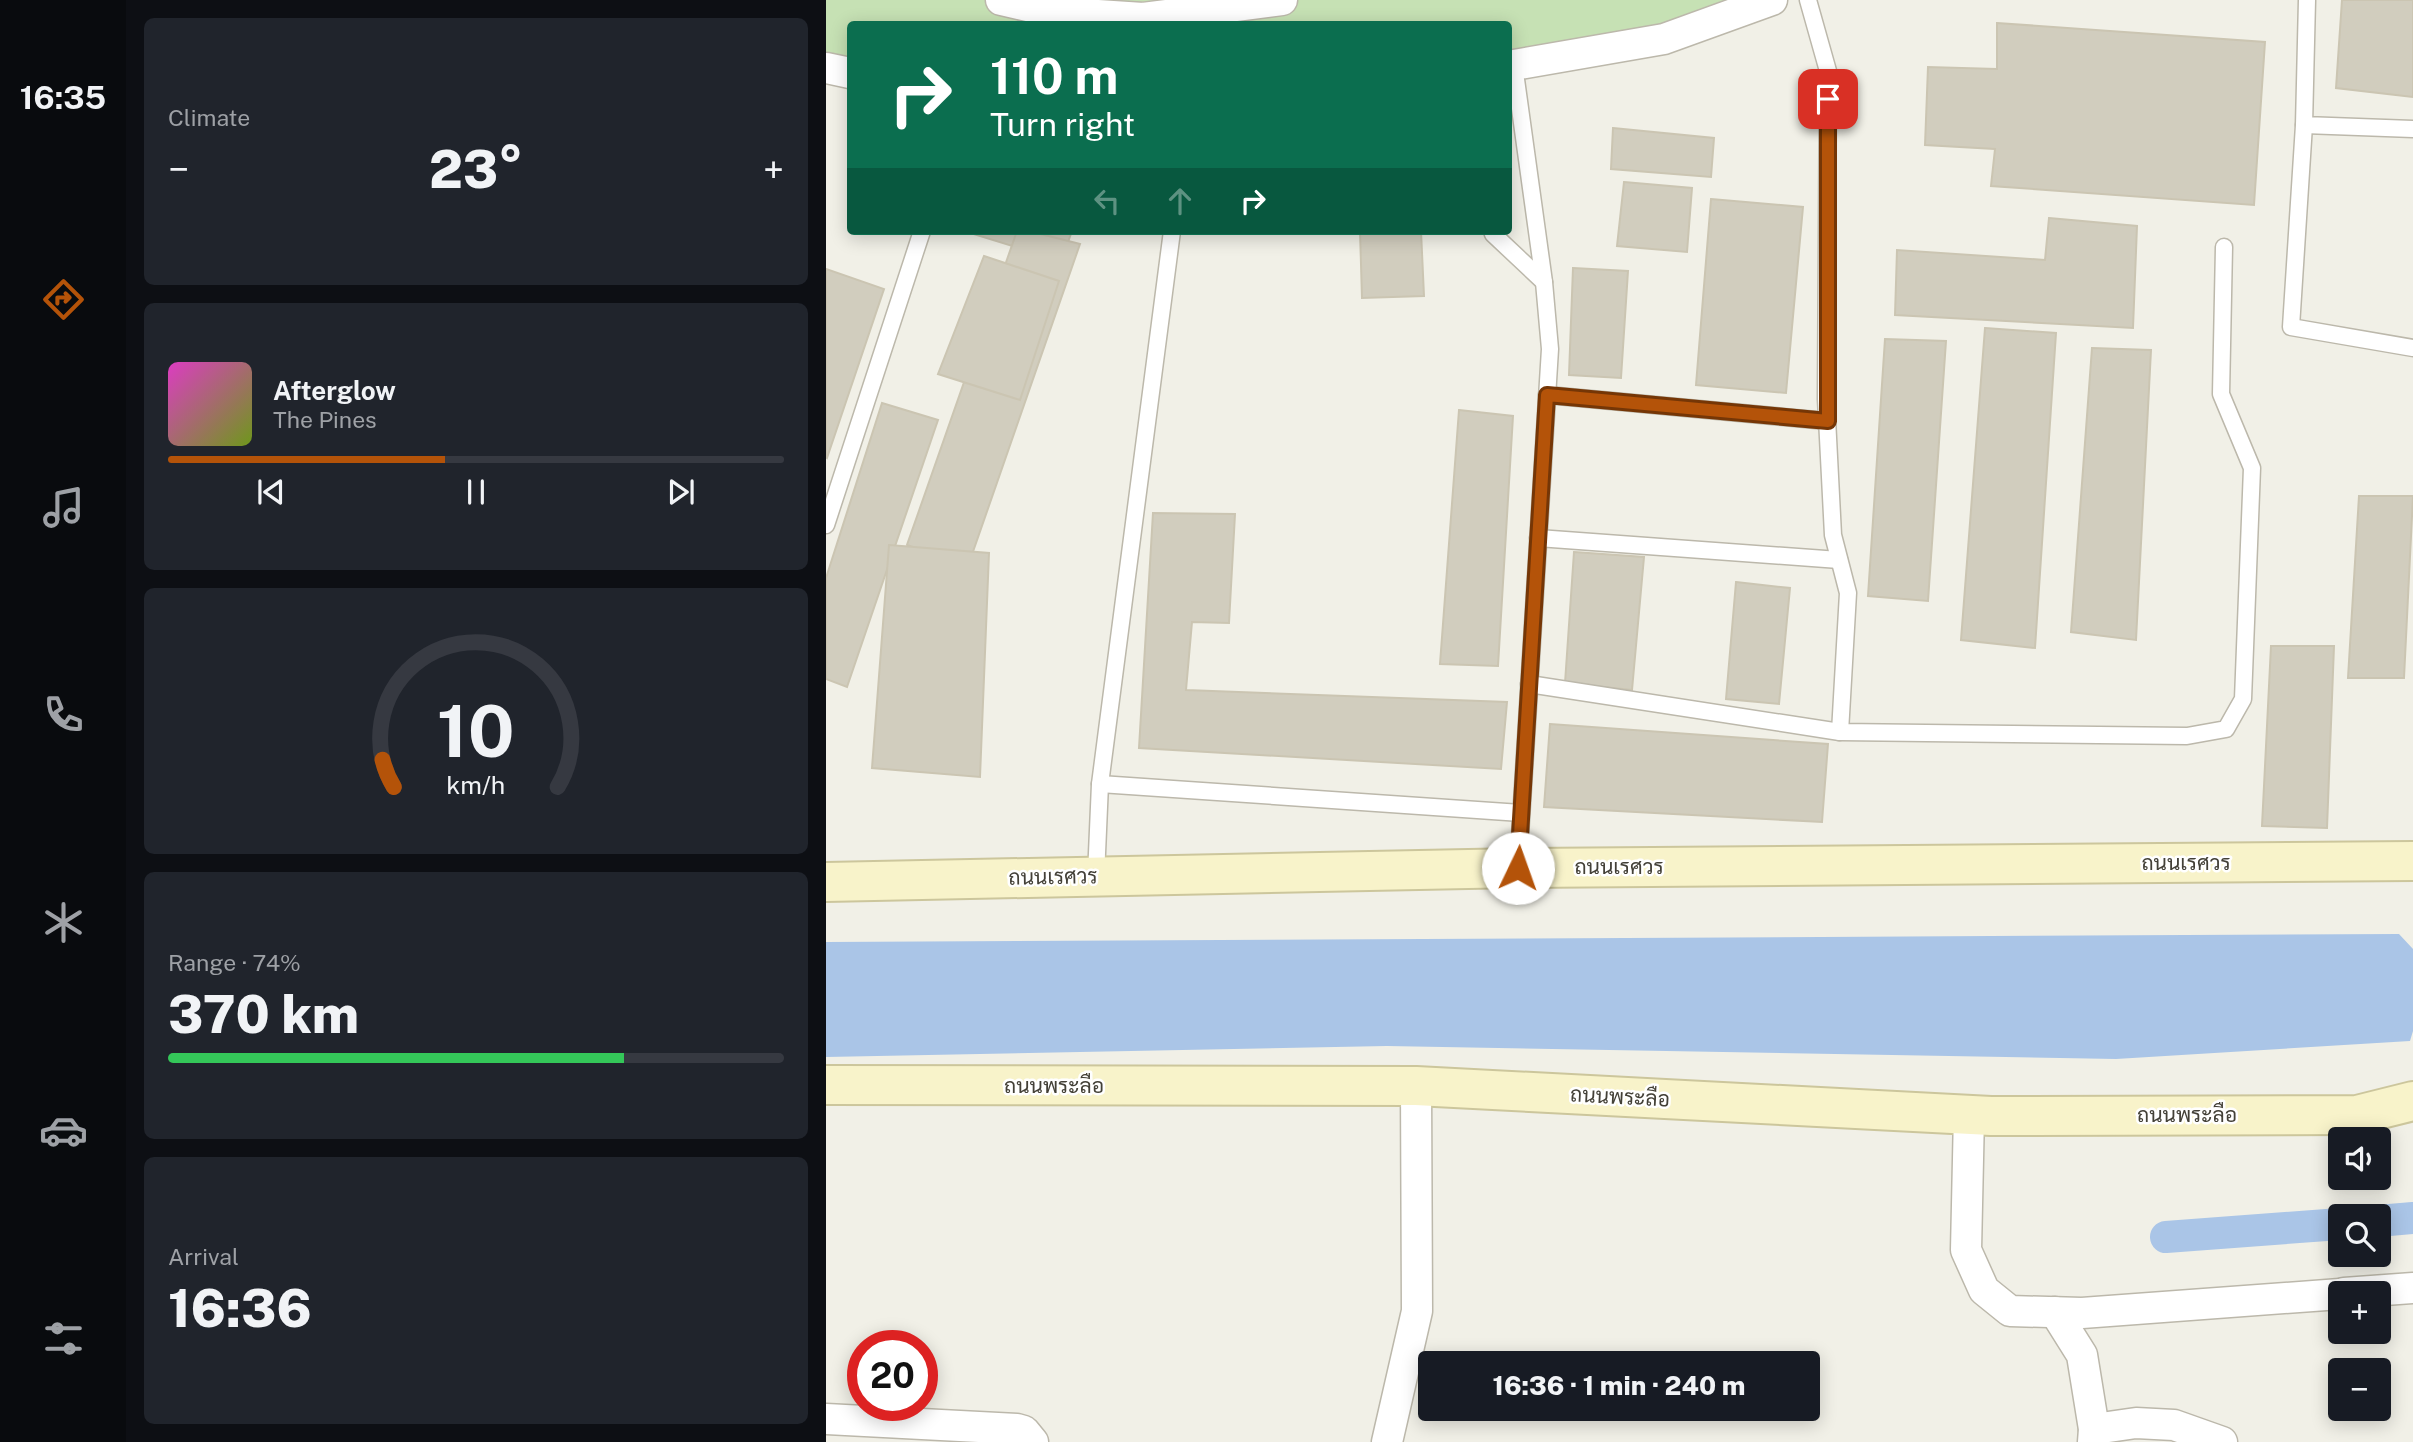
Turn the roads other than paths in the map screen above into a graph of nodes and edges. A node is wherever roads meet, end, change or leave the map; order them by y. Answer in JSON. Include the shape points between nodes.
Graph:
{"nodes":[{"id":1,"x":1001,"y":0,"type":"edge"},
{"id":2,"x":1282,"y":0,"type":"edge"},
{"id":3,"x":1772,"y":0,"type":"edge"},
{"id":4,"x":1808,"y":0,"type":"edge"},
{"id":5,"x":2307,"y":0,"type":"edge"},
{"id":6,"x":1512,"y":66,"type":"edge"},
{"id":7,"x":826,"y":68,"type":"edge"},
{"id":8,"x":847,"y":72,"type":"edge"},
{"id":9,"x":1512,"y":73,"type":"edge"},
{"id":10,"x":2304,"y":125,"type":"junction"},
{"id":11,"x":2413,"y":129,"type":"edge"},
{"id":12,"x":921,"y":235,"type":"edge"},
{"id":13,"x":1171,"y":235,"type":"edge"},
{"id":14,"x":1494,"y":235,"type":"edge"},
{"id":15,"x":2224,"y":247,"type":"dead end"},
{"id":16,"x":1544,"y":282,"type":"junction"},
{"id":17,"x":2413,"y":348,"type":"edge"},
{"id":18,"x":1547,"y":395,"type":"junction"},
{"id":19,"x":1828,"y":421,"type":"junction"},
{"id":20,"x":831,"y":492,"type":"edge"},
{"id":21,"x":826,"y":525,"type":"edge"},
{"id":22,"x":1538,"y":538,"type":"junction"},
{"id":23,"x":1839,"y":559,"type":"junction"},
{"id":24,"x":1529,"y":684,"type":"junction"},
{"id":25,"x":1840,"y":732,"type":"junction"},
{"id":26,"x":1100,"y":784,"type":"junction"},
{"id":27,"x":1521,"y":813,"type":"junction"},
{"id":28,"x":2413,"y":861,"type":"edge"},
{"id":29,"x":1518,"y":868,"type":"junction"},
{"id":30,"x":1096,"y":876,"type":"junction"},
{"id":31,"x":826,"y":882,"type":"edge"},
{"id":32,"x":826,"y":1085,"type":"edge"},
{"id":33,"x":1416,"y":1086,"type":"junction"},
{"id":34,"x":2413,"y":1101,"type":"edge"},
{"id":35,"x":1969,"y":1114,"type":"junction"},
{"id":36,"x":2413,"y":1288,"type":"edge"},
{"id":37,"x":2391,"y":1290,"type":"edge"},
{"id":38,"x":2328,"y":1294,"type":"edge"},
{"id":39,"x":2056,"y":1312,"type":"junction"},
{"id":40,"x":826,"y":1419,"type":"edge"},
{"id":41,"x":2093,"y":1436,"type":"edge"},
{"id":42,"x":1033,"y":1442,"type":"edge"},
{"id":43,"x":1387,"y":1442,"type":"edge"},
{"id":44,"x":2222,"y":1442,"type":"edge"}],
"edges":[{"from":1,"to":2,"type":"street","via":[[1053,12],[1143,18]]},
{"from":3,"to":6,"type":"street","via":[[1664,39]]},
{"from":4,"to":19,"type":"lane","via":[[1828,71]]},
{"from":5,"to":10,"type":"lane"},
{"from":7,"to":8,"type":"street"},
{"from":9,"to":16,"type":"lane"},
{"from":10,"to":11,"type":"lane"},
{"from":10,"to":17,"type":"lane","via":[[2291,327]]},
{"from":12,"to":20,"type":"lane"},
{"from":13,"to":26,"type":"lane"},
{"from":14,"to":16,"type":"lane"},
{"from":15,"to":25,"type":"lane","via":[[2221,394],[2252,468],[2243,699],[2226,729],[2187,736]]},
{"from":16,"to":18,"type":"lane"},
{"from":18,"to":19,"type":"lane"},
{"from":18,"to":22,"type":"lane"},
{"from":19,"to":23,"type":"lane","via":[[1833,534]]},
{"from":20,"to":21,"type":"lane"},
{"from":22,"to":23,"type":"lane"},
{"from":22,"to":24,"type":"lane"},
{"from":23,"to":25,"type":"lane","via":[[1847,593]]},
{"from":24,"to":25,"type":"lane"},
{"from":24,"to":27,"type":"lane"},
{"from":26,"to":27,"type":"lane"},
{"from":26,"to":30,"type":"lane"},
{"from":27,"to":29,"type":"lane"},
{"from":28,"to":29,"type":"street","name":"ถนนเรศวร"},
{"from":29,"to":30,"type":"street","name":"ถนนเรศวร"},
{"from":30,"to":31,"type":"street","name":"ถนนเรศวร"},
{"from":32,"to":33,"type":"street","name":"ถนนพระลือ"},
{"from":33,"to":35,"type":"street","name":"ถนนพระลือ"},
{"from":33,"to":43,"type":"street","via":[[1417,1311]]},
{"from":34,"to":35,"type":"street","name":"ถนนพระลือ","via":[[2357,1115]]},
{"from":35,"to":39,"type":"street","via":[[1966,1250],[1979,1280],[1984,1290],[2010,1311]]},
{"from":36,"to":37,"type":"street"},
{"from":38,"to":39,"type":"street"},
{"from":39,"to":41,"type":"street","via":[[2082,1354]]},
{"from":40,"to":42,"type":"street","via":[[1017,1429]]},
{"from":41,"to":44,"type":"street","via":[[2136,1423],[2174,1425]]}]}
